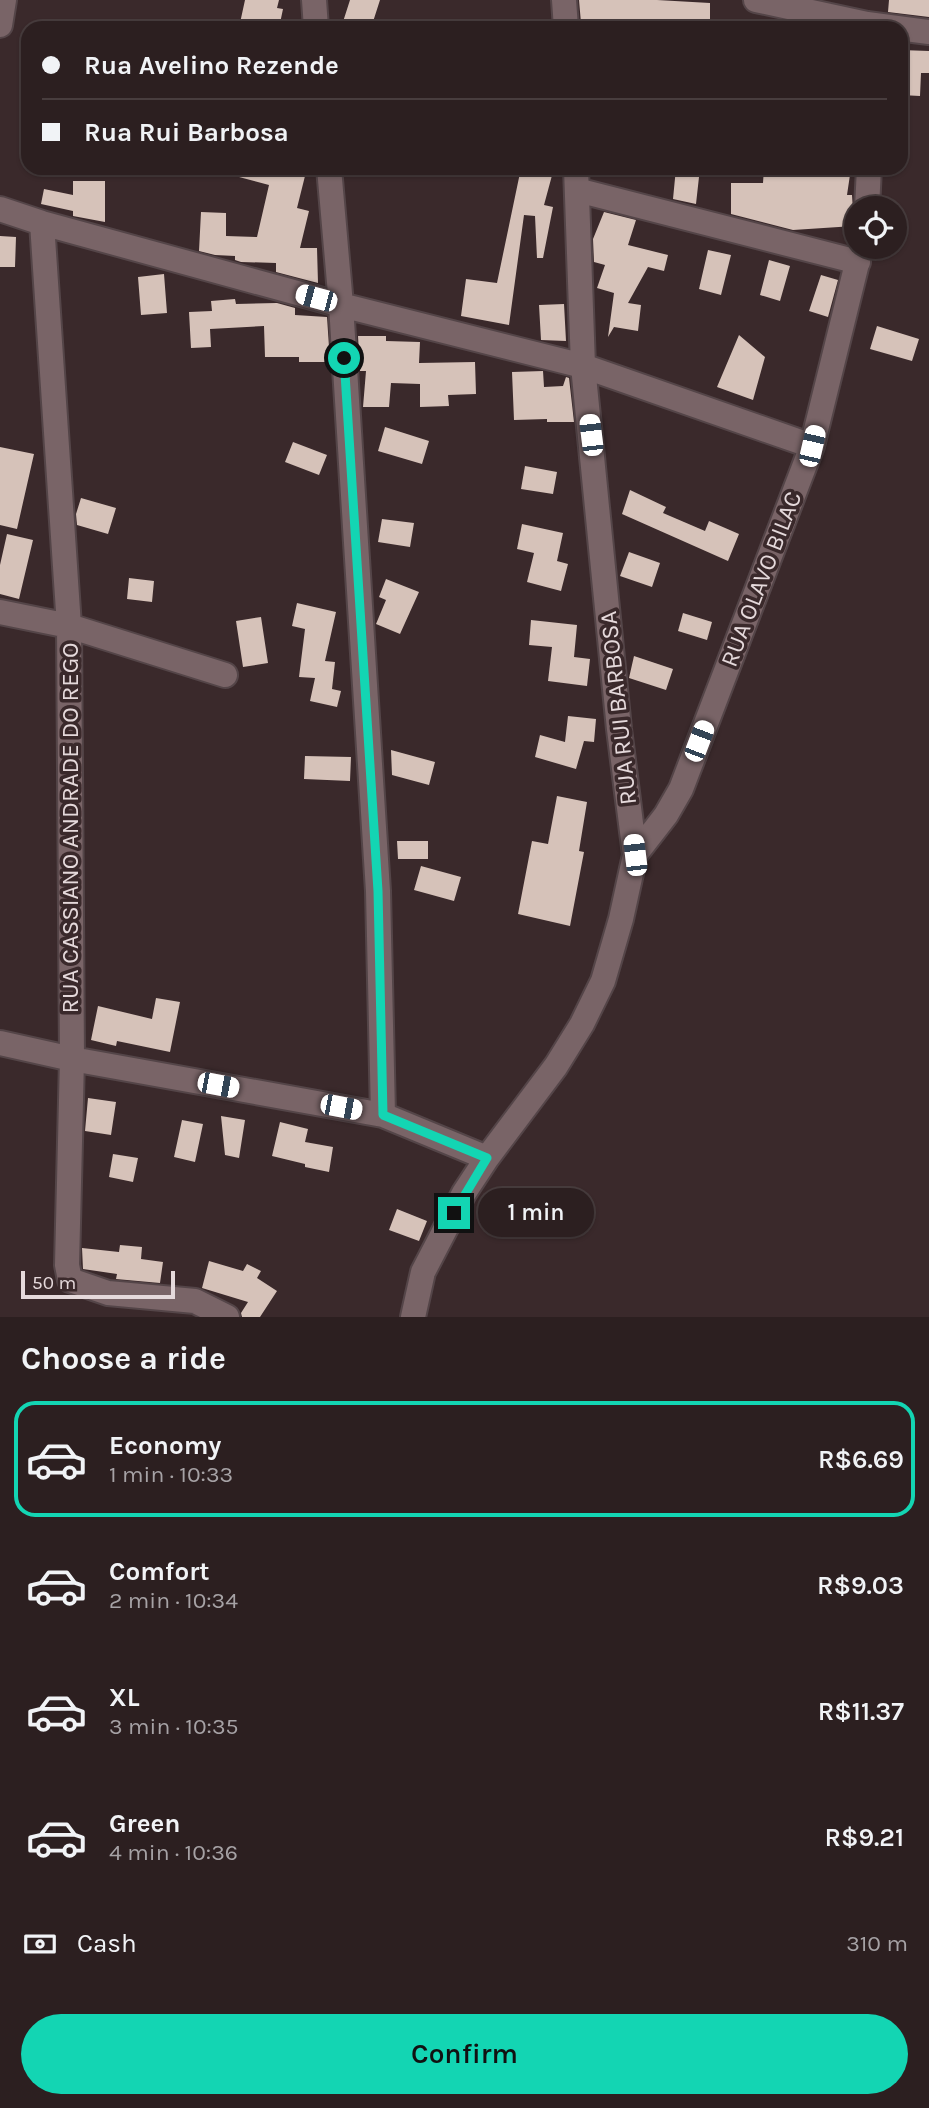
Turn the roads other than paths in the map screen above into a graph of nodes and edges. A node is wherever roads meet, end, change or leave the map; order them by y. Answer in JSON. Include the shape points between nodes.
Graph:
{"nodes":[{"id":1,"x":4,"y":0,"type":"edge"},
{"id":2,"x":314,"y":0,"type":"edge"},
{"id":3,"x":564,"y":0,"type":"edge"},
{"id":4,"x":756,"y":0,"type":"edge"},
{"id":5,"x":866,"y":17,"type":"edge"},
{"id":6,"x":316,"y":21,"type":"edge"},
{"id":7,"x":566,"y":21,"type":"edge"},
{"id":8,"x":0,"y":25,"type":"edge"},
{"id":9,"x":908,"y":27,"type":"edge"},
{"id":10,"x":929,"y":32,"type":"edge"},
{"id":11,"x":329,"y":175,"type":"edge"},
{"id":12,"x":869,"y":175,"type":"edge"},
{"id":13,"x":576,"y":179,"type":"edge"},
{"id":14,"x":868,"y":196,"type":"edge"},
{"id":15,"x":0,"y":209,"type":"edge"},
{"id":16,"x":42,"y":223,"type":"junction"},
{"id":17,"x":844,"y":251,"type":"edge"},
{"id":18,"x":859,"y":259,"type":"edge"},
{"id":19,"x":341,"y":305,"type":"junction"},
{"id":20,"x":583,"y":366,"type":"junction"},
{"id":21,"x":812,"y":446,"type":"junction"},
{"id":22,"x":0,"y":612,"type":"edge"},
{"id":23,"x":69,"y":625,"type":"junction"},
{"id":24,"x":225,"y":675,"type":"dead end"},
{"id":25,"x":635,"y":855,"type":"junction"},
{"id":26,"x":0,"y":1043,"type":"edge"},
{"id":27,"x":72,"y":1059,"type":"junction"},
{"id":28,"x":383,"y":1115,"type":"junction"},
{"id":29,"x":487,"y":1158,"type":"junction"},
{"id":30,"x":227,"y":1317,"type":"edge"},
{"id":31,"x":413,"y":1317,"type":"edge"}],
"edges":[{"from":1,"to":8,"type":"street"},
{"from":2,"to":6,"type":"street"},
{"from":3,"to":7,"type":"street"},
{"from":4,"to":5,"type":"street"},
{"from":9,"to":10,"type":"street"},
{"from":11,"to":19,"type":"street"},
{"from":12,"to":14,"type":"street"},
{"from":13,"to":17,"type":"street"},
{"from":13,"to":20,"type":"street","name":"RUA RUI BARBOSA"},
{"from":15,"to":16,"type":"street"},
{"from":16,"to":19,"type":"street"},
{"from":16,"to":23,"type":"street"},
{"from":18,"to":21,"type":"street","name":"RUA OLAVO BILAC"},
{"from":19,"to":20,"type":"street"},
{"from":19,"to":28,"type":"street","via":[[378,891]]},
{"from":20,"to":21,"type":"street"},
{"from":20,"to":25,"type":"street","name":"RUA RUI BARBOSA"},
{"from":21,"to":25,"type":"street","name":"RUA OLAVO BILAC","via":[[681,789]]},
{"from":22,"to":23,"type":"street","name":"RUA CASSIANO ANDRADE DO REGO"},
{"from":23,"to":24,"type":"street"},
{"from":23,"to":27,"type":"street","name":"RUA CASSIANO ANDRADE DO REGO"},
{"from":25,"to":29,"type":"street","name":"RUA RUI BARBOSA","via":[[603,981],[583,1024]]},
{"from":26,"to":27,"type":"street"},
{"from":27,"to":28,"type":"street"},
{"from":27,"to":30,"type":"street","name":"RUA CASSIANO ANDRADE DO REGO","via":[[67,1199],[70,1280],[108,1293],[195,1301]]},
{"from":28,"to":29,"type":"street"},
{"from":29,"to":31,"type":"street","name":"RUA RUI BARBOSA","via":[[423,1272]]}]}
